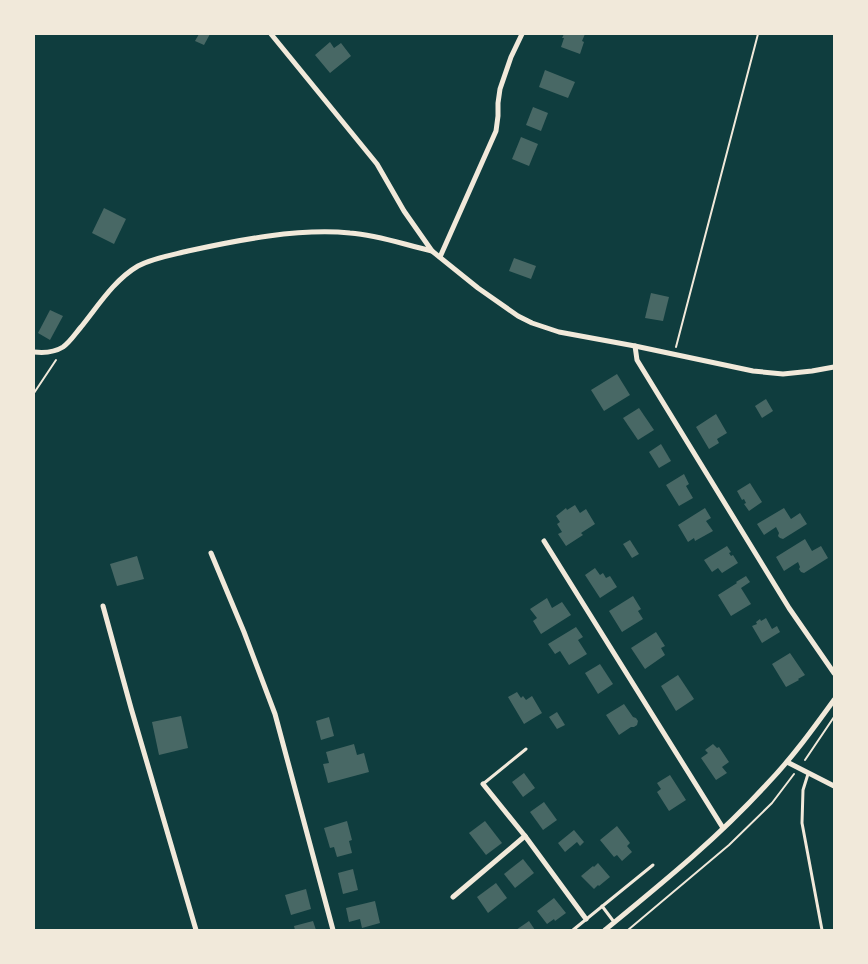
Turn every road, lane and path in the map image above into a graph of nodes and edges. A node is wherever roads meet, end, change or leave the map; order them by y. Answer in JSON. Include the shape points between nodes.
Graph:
{"nodes":[{"id":1,"x":271,"y":34,"type":"edge"},
{"id":2,"x":522,"y":34,"type":"edge"},
{"id":3,"x":758,"y":34,"type":"edge"},
{"id":4,"x":432,"y":251,"type":"junction"},
{"id":5,"x":440,"y":256,"type":"junction"},
{"id":6,"x":65,"y":346,"type":"junction"},
{"id":7,"x":634,"y":346,"type":"junction"},
{"id":8,"x":34,"y":352,"type":"edge"},
{"id":9,"x":674,"y":354,"type":"junction"},
{"id":10,"x":834,"y":367,"type":"edge"},
{"id":11,"x":34,"y":393,"type":"edge"},
{"id":12,"x":544,"y":541,"type":"dead end"},
{"id":13,"x":210,"y":553,"type":"dead end"},
{"id":14,"x":103,"y":606,"type":"dead end"},
{"id":15,"x":834,"y":673,"type":"edge"},
{"id":16,"x":834,"y":700,"type":"edge"},
{"id":17,"x":834,"y":717,"type":"edge"},
{"id":18,"x":526,"y":749,"type":"dead end"},
{"id":19,"x":787,"y":762,"type":"junction"},
{"id":20,"x":799,"y":768,"type":"junction"},
{"id":21,"x":809,"y":773,"type":"junction"},
{"id":22,"x":483,"y":784,"type":"joint"},
{"id":23,"x":834,"y":786,"type":"edge"},
{"id":24,"x":723,"y":828,"type":"junction"},
{"id":25,"x":525,"y":836,"type":"junction"},
{"id":26,"x":653,"y":865,"type":"dead end"},
{"id":27,"x":453,"y":897,"type":"dead end"},
{"id":28,"x":602,"y":906,"type":"junction"},
{"id":29,"x":586,"y":919,"type":"junction"},
{"id":30,"x":615,"y":922,"type":"junction"},
{"id":31,"x":196,"y":930,"type":"edge"},
{"id":32,"x":333,"y":930,"type":"edge"},
{"id":33,"x":573,"y":930,"type":"edge"},
{"id":34,"x":605,"y":930,"type":"edge"},
{"id":35,"x":628,"y":930,"type":"edge"},
{"id":36,"x":822,"y":930,"type":"edge"}],
"edges":[{"from":1,"to":4,"type":"street","via":[[376,164]]},
{"from":2,"to":5,"type":"street","via":[[500,89],[496,132]]},
{"from":3,"to":9,"type":"path"},
{"from":4,"to":5,"type":"street"},
{"from":4,"to":6,"type":"street","via":[[369,235],[331,232],[273,236],[163,257],[137,266],[126,274]]},
{"from":5,"to":7,"type":"street","via":[[478,288],[532,323],[560,332]]},
{"from":6,"to":8,"type":"street","via":[[53,351]]},
{"from":6,"to":11,"type":"path"},
{"from":7,"to":9,"type":"street"},
{"from":7,"to":15,"type":"street","via":[[637,360],[709,479],[789,608]]},
{"from":9,"to":10,"type":"street","via":[[763,373]]},
{"from":12,"to":24,"type":"street"},
{"from":13,"to":32,"type":"street","via":[[275,714]]},
{"from":14,"to":31,"type":"street"},
{"from":16,"to":19,"type":"street"},
{"from":17,"to":20,"type":"path"},
{"from":18,"to":22,"type":"lane"},
{"from":19,"to":20,"type":"street"},
{"from":19,"to":24,"type":"street"},
{"from":20,"to":21,"type":"street"},
{"from":20,"to":35,"type":"path","via":[[772,803],[729,845]]},
{"from":21,"to":23,"type":"street"},
{"from":21,"to":36,"type":"lane","via":[[803,790],[802,823]]},
{"from":22,"to":25,"type":"street"},
{"from":24,"to":30,"type":"street"},
{"from":25,"to":27,"type":"street"},
{"from":25,"to":29,"type":"street"},
{"from":26,"to":28,"type":"lane"},
{"from":28,"to":29,"type":"lane"},
{"from":28,"to":30,"type":"lane"},
{"from":29,"to":33,"type":"lane"},
{"from":30,"to":34,"type":"street"}]}
